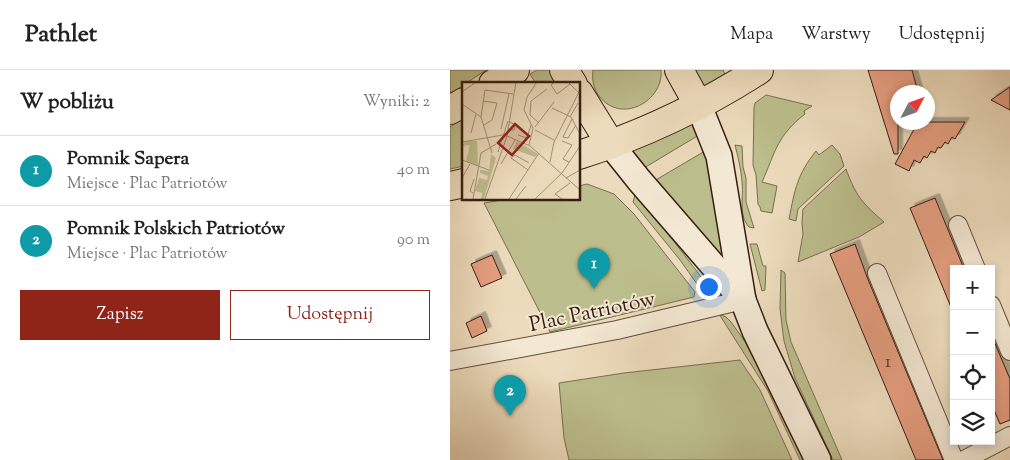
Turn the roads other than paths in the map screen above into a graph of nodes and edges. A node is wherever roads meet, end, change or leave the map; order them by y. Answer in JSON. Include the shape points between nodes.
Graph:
{"nodes":[{"id":1,"x":515,"y":70,"type":"edge"},
{"id":2,"x":564,"y":70,"type":"edge"},
{"id":3,"x":679,"y":70,"type":"edge"},
{"id":4,"x":759,"y":70,"type":"edge"},
{"id":5,"x":495,"y":82,"type":"edge"},
{"id":6,"x":572,"y":82,"type":"edge"},
{"id":7,"x":580,"y":95,"type":"edge"},
{"id":8,"x":462,"y":103,"type":"edge"},
{"id":9,"x":699,"y":106,"type":"junction"},
{"id":10,"x":450,"y":110,"type":"edge"},
{"id":11,"x":611,"y":145,"type":"junction"},
{"id":12,"x":580,"y":155,"type":"edge"},
{"id":13,"x":958,"y":225,"type":"dead end"},
{"id":14,"x":974,"y":265,"type":"edge"},
{"id":15,"x":877,"y":274,"type":"dead end"},
{"id":16,"x":742,"y":300,"type":"junction"},
{"id":17,"x":993,"y":310,"type":"edge"},
{"id":18,"x":1010,"y":351,"type":"edge"},
{"id":19,"x":450,"y":361,"type":"edge"},
{"id":20,"x":1010,"y":436,"type":"edge"},
{"id":21,"x":818,"y":460,"type":"edge"},
{"id":22,"x":954,"y":460,"type":"edge"},
{"id":23,"x":964,"y":460,"type":"edge"}],
"edges":[{"from":1,"to":5,"type":"main road"},
{"from":2,"to":6,"type":"main road"},
{"from":3,"to":9,"type":"main road"},
{"from":4,"to":9,"type":"main road"},
{"from":7,"to":11,"type":"main road"},
{"from":8,"to":10,"type":"main road"},
{"from":9,"to":11,"type":"main road"},
{"from":9,"to":16,"type":"street","via":[[719,156]]},
{"from":11,"to":12,"type":"main road"},
{"from":11,"to":16,"type":"street"},
{"from":13,"to":14,"type":"street"},
{"from":15,"to":22,"type":"street"},
{"from":16,"to":19,"type":"street","name":"Plac Patriotów","via":[[617,330]]},
{"from":16,"to":21,"type":"street"},
{"from":17,"to":18,"type":"street"},
{"from":20,"to":23,"type":"street"}]}
